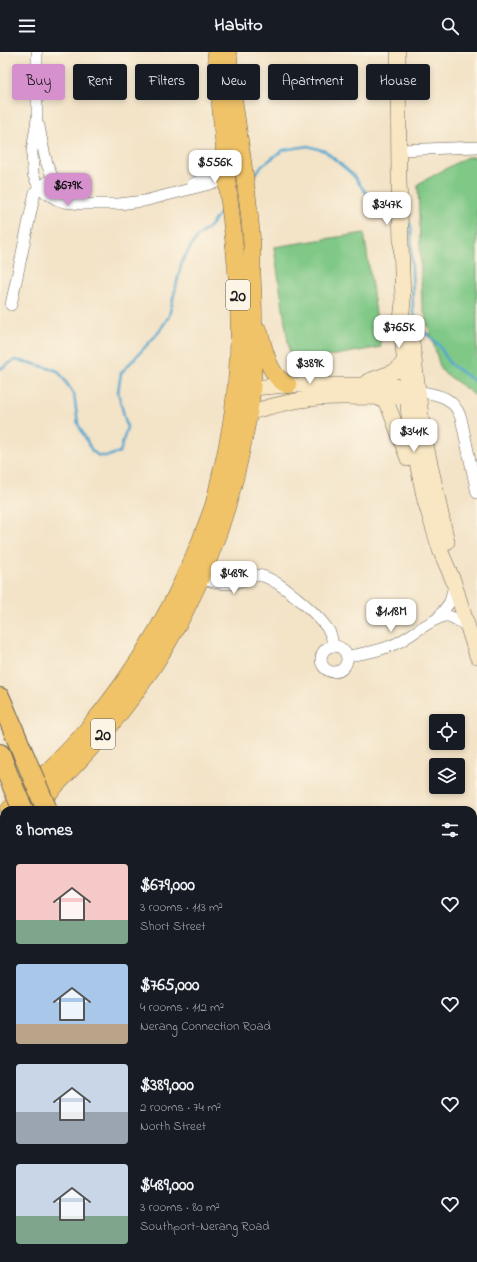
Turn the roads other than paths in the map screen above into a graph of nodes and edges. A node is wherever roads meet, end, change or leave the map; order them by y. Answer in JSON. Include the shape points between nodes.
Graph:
{"nodes":[{"id":1,"x":37,"y":52,"type":"edge"},
{"id":2,"x":216,"y":52,"type":"edge"},
{"id":3,"x":228,"y":52,"type":"edge"},
{"id":4,"x":398,"y":52,"type":"edge"},
{"id":5,"x":38,"y":119,"type":"junction"},
{"id":6,"x":237,"y":125,"type":"junction"},
{"id":7,"x":477,"y":147,"type":"edge"},
{"id":8,"x":399,"y":150,"type":"junction"},
{"id":9,"x":225,"y":152,"type":"junction"},
{"id":10,"x":53,"y":178,"type":"junction"},
{"id":11,"x":227,"y":178,"type":"junction"},
{"id":12,"x":40,"y":187,"type":"junction"},
{"id":13,"x":178,"y":191,"type":"junction"},
{"id":14,"x":102,"y":204,"type":"junction"},
{"id":15,"x":403,"y":302,"type":"junction"},
{"id":16,"x":11,"y":305,"type":"dead end"},
{"id":17,"x":254,"y":318,"type":"junction"},
{"id":18,"x":404,"y":363,"type":"junction"},
{"id":19,"x":354,"y":385,"type":"junction"},
{"id":20,"x":288,"y":386,"type":"junction"},
{"id":21,"x":252,"y":388,"type":"junction"},
{"id":22,"x":410,"y":391,"type":"junction"},
{"id":23,"x":378,"y":398,"type":"junction"},
{"id":24,"x":240,"y":413,"type":"junction"},
{"id":25,"x":477,"y":493,"type":"edge"},
{"id":26,"x":424,"y":501,"type":"junction"},
{"id":27,"x":194,"y":575,"type":"junction"},
{"id":28,"x":454,"y":582,"type":"junction"},
{"id":29,"x":437,"y":619,"type":"junction"},
{"id":30,"x":467,"y":626,"type":"junction"},
{"id":31,"x":333,"y":646,"type":"junction"},
{"id":32,"x":348,"y":656,"type":"junction"},
{"id":33,"x":477,"y":656,"type":"edge"},
{"id":34,"x":0,"y":698,"type":"edge"},
{"id":35,"x":0,"y":754,"type":"edge"},
{"id":36,"x":13,"y":806,"type":"edge"},
{"id":37,"x":21,"y":806,"type":"edge"},
{"id":38,"x":36,"y":806,"type":"edge"},
{"id":39,"x":45,"y":806,"type":"edge"}],
"edges":[{"from":1,"to":5,"type":"street"},
{"from":2,"to":9,"type":"main road","number":"20"},
{"from":3,"to":6,"type":"main road","number":"20"},
{"from":4,"to":8,"type":"main road"},
{"from":5,"to":10,"type":"street","via":[[48,167]]},
{"from":5,"to":12,"type":"street","via":[[32,151],[33,174]]},
{"from":6,"to":11,"type":"main road","via":[[235,167],[234,172]]},
{"from":6,"to":17,"type":"main road","number":"20","via":[[252,246]]},
{"from":7,"to":8,"type":"street"},
{"from":8,"to":15,"type":"main road"},
{"from":9,"to":11,"type":"main road","number":"20"},
{"from":9,"to":13,"type":"street","via":[[216,168]]},
{"from":10,"to":12,"type":"street"},
{"from":10,"to":14,"type":"street","via":[[64,191],[73,196],[83,201]]},
{"from":11,"to":13,"type":"street"},
{"from":11,"to":24,"type":"main road","number":"20","via":[[236,254]]},
{"from":12,"to":14,"type":"street","via":[[64,202]]},
{"from":12,"to":16,"type":"street","via":[[35,192],[32,202]]},
{"from":13,"to":14,"type":"street","via":[[144,201]]},
{"from":15,"to":18,"type":"main road","via":[[400,320]]},
{"from":15,"to":22,"type":"main road","via":[[409,319]]},
{"from":17,"to":20,"type":"main road","via":[[271,368],[276,377]]},
{"from":17,"to":21,"type":"main road","number":"20"},
{"from":18,"to":19,"type":"main road","via":[[390,374]]},
{"from":18,"to":22,"type":"main road"},
{"from":19,"to":20,"type":"main road"},
{"from":19,"to":22,"type":"main road","via":[[390,385]]},
{"from":20,"to":21,"type":"main road"},
{"from":21,"to":24,"type":"main road","via":[[242,396]]},
{"from":22,"to":23,"type":"main road"},
{"from":22,"to":25,"type":"street","via":[[448,399],[456,407],[461,418]]},
{"from":22,"to":26,"type":"main road","via":[[412,442]]},
{"from":22,"to":28,"type":"main road","via":[[429,462]]},
{"from":23,"to":24,"type":"main road","via":[[319,398]]},
{"from":23,"to":26,"type":"main road","via":[[389,408]]},
{"from":24,"to":27,"type":"main road","number":"20","via":[[227,448]]},
{"from":26,"to":28,"type":"main road","via":[[440,550]]},
{"from":27,"to":31,"type":"street","via":[[223,584],[239,582],[251,575],[259,574],[271,579],[293,594],[325,625]]},
{"from":27,"to":36,"type":"main road","number":"20","via":[[176,596],[151,641],[116,693],[82,736]]},
{"from":27,"to":38,"type":"main road","number":"20","via":[[164,649],[136,692],[78,763]]},
{"from":28,"to":29,"type":"street","via":[[450,602]]},
{"from":28,"to":30,"type":"main road"},
{"from":29,"to":30,"type":"street","via":[[448,616]]},
{"from":29,"to":32,"type":"street","via":[[399,642],[378,650]]},
{"from":30,"to":33,"type":"main road"},
{"from":31,"to":32,"type":"street","via":[[345,650]]},
{"from":31,"to":32,"type":"street","via":[[322,654],[321,662],[324,668],[338,672],[346,666]]},
{"from":34,"to":39,"type":"highway","bridge":true},
{"from":35,"to":37,"type":"highway","bridge":true}]}
